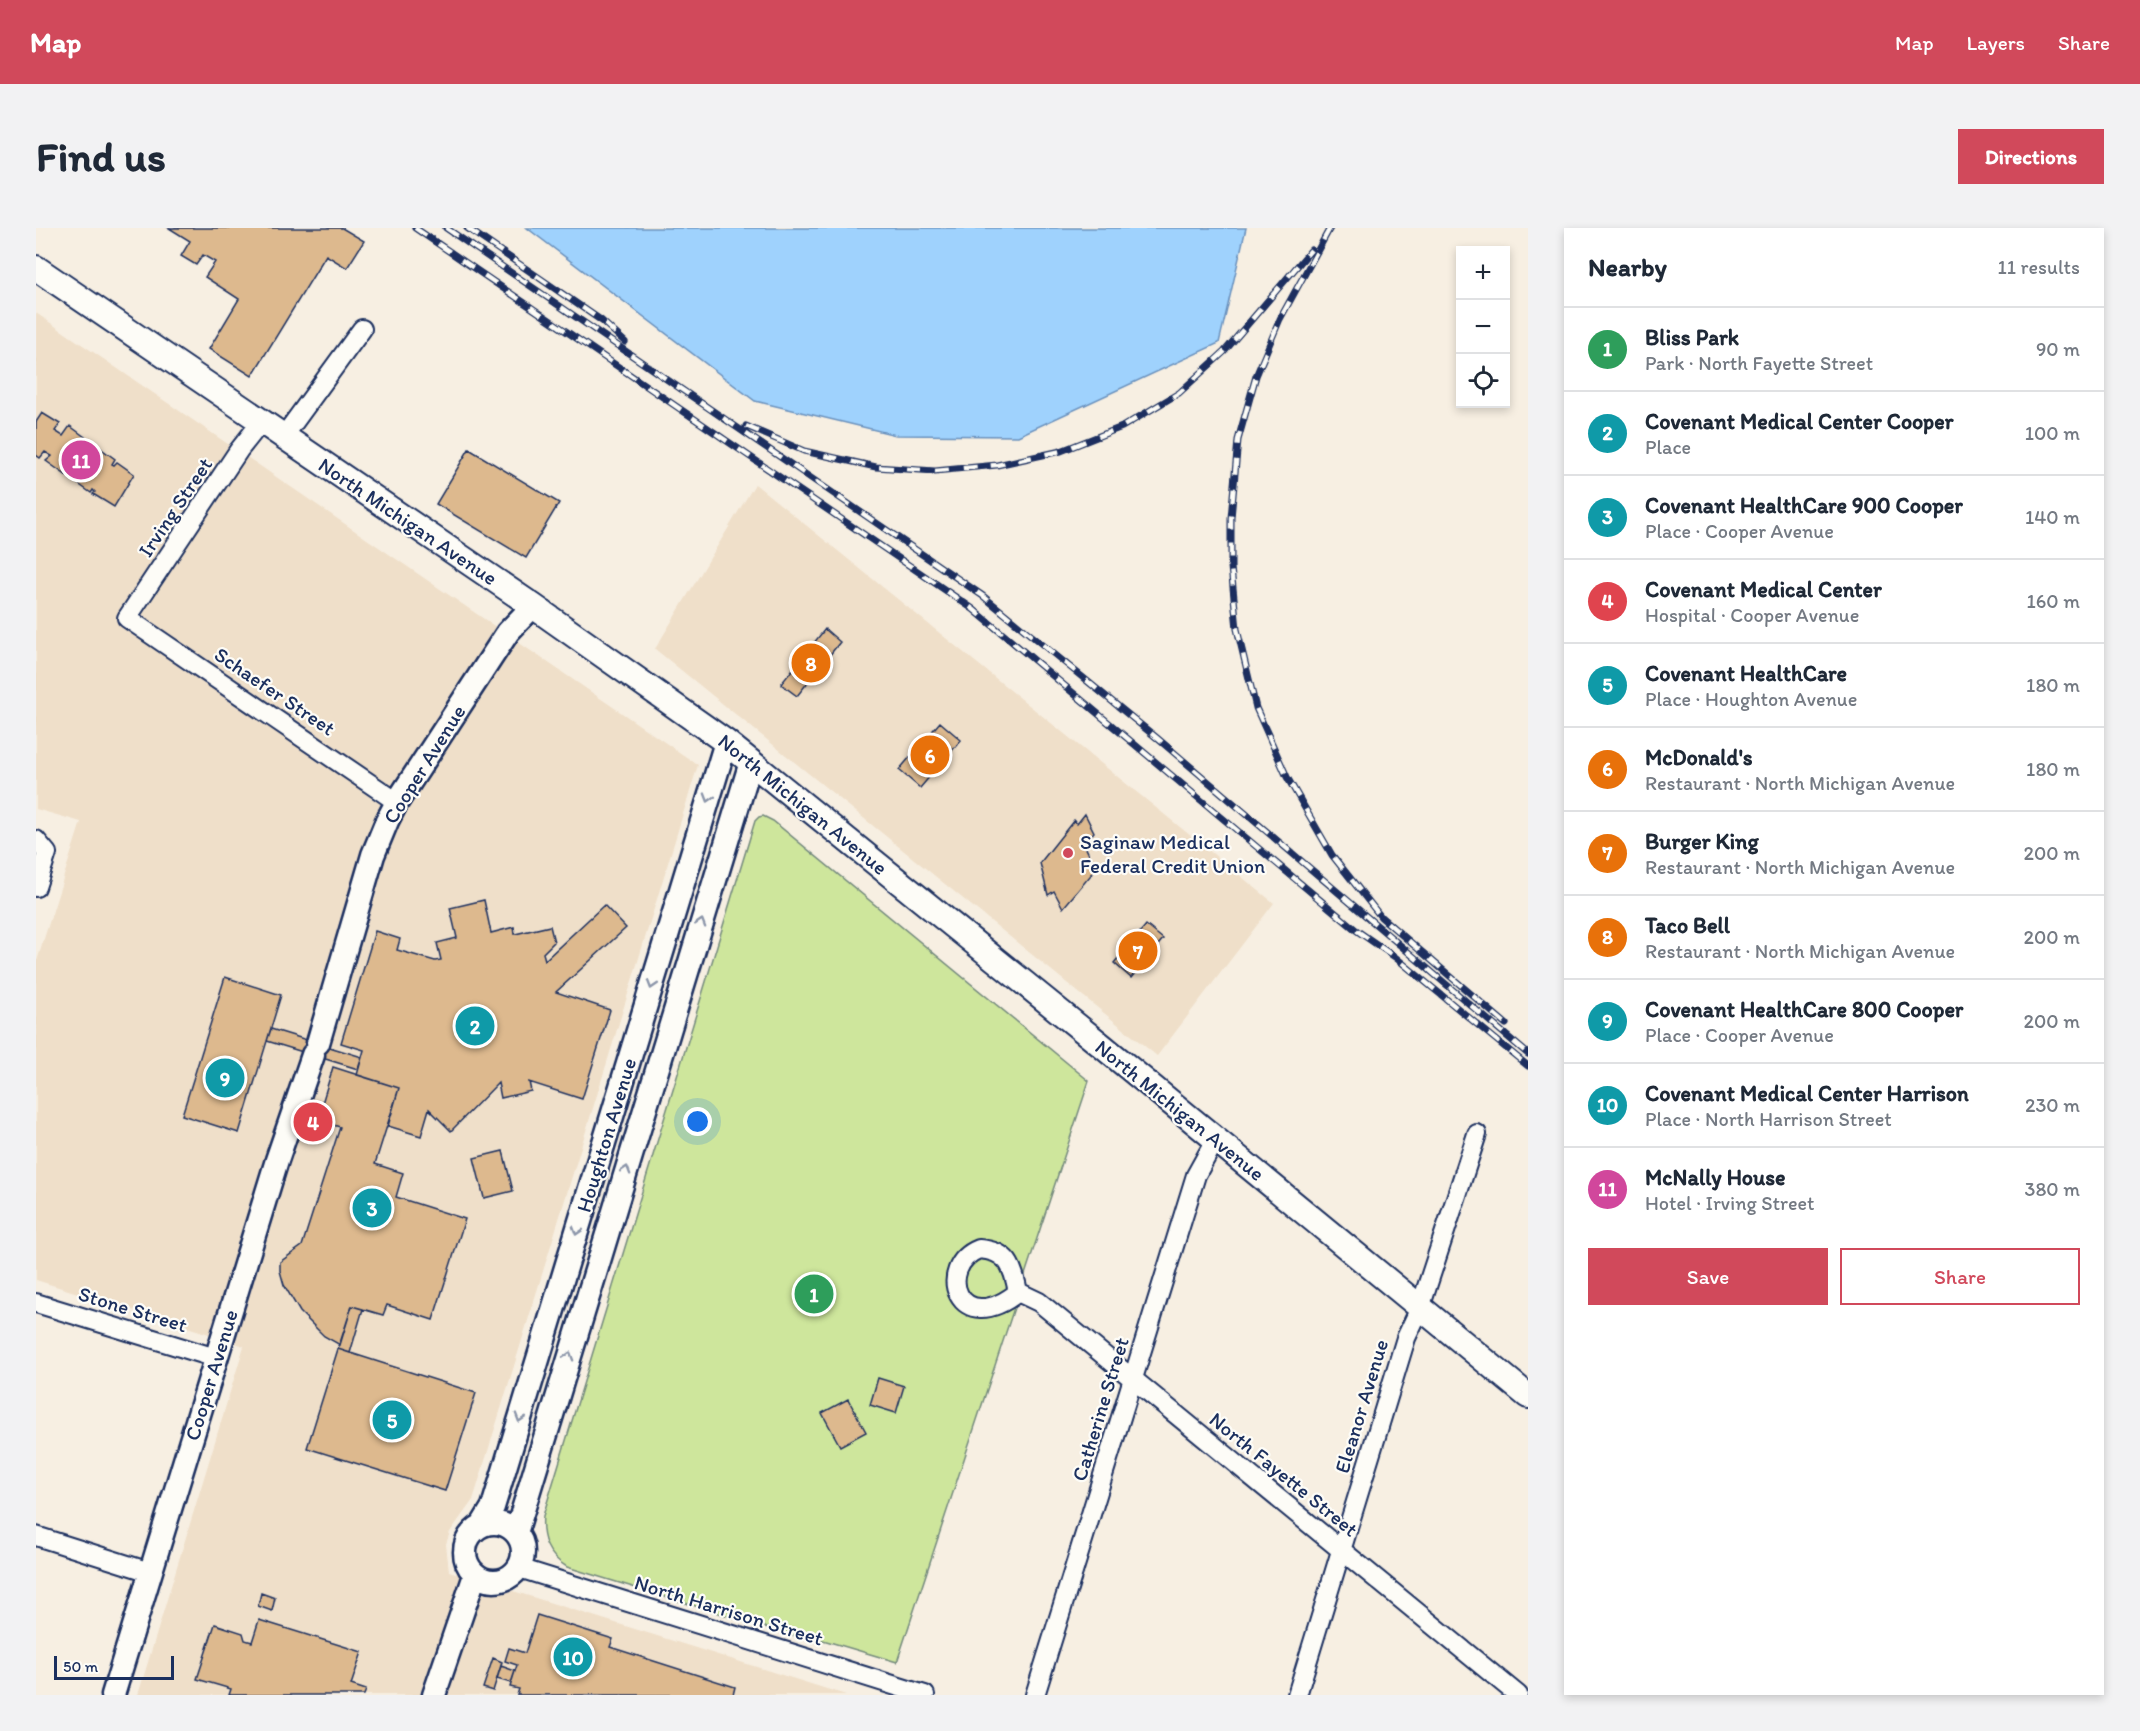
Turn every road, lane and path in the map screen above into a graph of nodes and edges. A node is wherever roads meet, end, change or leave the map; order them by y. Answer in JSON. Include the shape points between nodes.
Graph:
{"nodes":[{"id":1,"x":36,"y":268,"type":"edge"},
{"id":2,"x":36,"y":284,"type":"edge"},
{"id":3,"x":81,"y":298,"type":"junction"},
{"id":4,"x":362,"y":329,"type":"dead end"},
{"id":5,"x":262,"y":421,"type":"junction"},
{"id":6,"x":284,"y":436,"type":"junction"},
{"id":7,"x":533,"y":606,"type":"junction"},
{"id":8,"x":127,"y":618,"type":"joint"},
{"id":9,"x":726,"y":742,"type":"junction"},
{"id":10,"x":751,"y":762,"type":"junction"},
{"id":11,"x":397,"y":802,"type":"junction"},
{"id":12,"x":41,"y":846,"type":"edge"},
{"id":13,"x":36,"y":887,"type":"edge"},
{"id":14,"x":1477,"y":1134,"type":"dead end"},
{"id":15,"x":1216,"y":1139,"type":"junction"},
{"id":16,"x":1018,"y":1292,"type":"dead end"},
{"id":17,"x":36,"y":1303,"type":"edge"},
{"id":18,"x":1420,"y":1308,"type":"junction"},
{"id":19,"x":216,"y":1358,"type":"junction"},
{"id":20,"x":1132,"y":1379,"type":"junction"},
{"id":21,"x":1528,"y":1396,"type":"edge"},
{"id":22,"x":482,"y":1525,"type":"junction"},
{"id":23,"x":516,"y":1533,"type":"junction"},
{"id":24,"x":36,"y":1536,"type":"edge"},
{"id":25,"x":1341,"y":1550,"type":"junction"},
{"id":26,"x":519,"y":1568,"type":"junction"},
{"id":27,"x":150,"y":1572,"type":"junction"},
{"id":28,"x":475,"y":1575,"type":"junction"},
{"id":29,"x":113,"y":1695,"type":"edge"},
{"id":30,"x":434,"y":1695,"type":"edge"},
{"id":31,"x":926,"y":1695,"type":"edge"},
{"id":32,"x":1035,"y":1695,"type":"edge"},
{"id":33,"x":1297,"y":1695,"type":"edge"},
{"id":34,"x":1518,"y":1695,"type":"edge"}],
"edges":[{"from":1,"to":3,"type":"main road","name":"North Michigan Avenue"},
{"from":2,"to":3,"type":"main road"},
{"from":3,"to":5,"type":"main road","name":"North Michigan Avenue"},
{"from":4,"to":6,"type":"street"},
{"from":5,"to":6,"type":"main road","name":"North Michigan Avenue"},
{"from":5,"to":8,"type":"street","name":"Irving Street"},
{"from":6,"to":7,"type":"main road","name":"North Michigan Avenue"},
{"from":7,"to":9,"type":"main road","name":"North Michigan Avenue"},
{"from":7,"to":11,"type":"street","name":"Cooper Avenue","via":[[508,632]]},
{"from":8,"to":11,"type":"street","name":"Schaefer Street"},
{"from":9,"to":10,"type":"main road","name":"North Michigan Avenue"},
{"from":9,"to":22,"type":"street","name":"Houghton Avenue","one_way":true,"via":[[493,1507]]},
{"from":10,"to":15,"type":"main road","name":"North Michigan Avenue"},
{"from":23,"to":10,"type":"street","name":"Houghton Avenue","one_way":true},
{"from":11,"to":19,"type":"street","name":"Cooper Avenue","via":[[373,855],[316,1049]]},
{"from":12,"to":13,"type":"street"},
{"from":14,"to":18,"type":"street","name":"Eleanor Avenue"},
{"from":15,"to":18,"type":"main road","name":"North Michigan Avenue"},
{"from":15,"to":20,"type":"street","name":"Catherine Street","via":[[1196,1174]]},
{"from":16,"to":20,"type":"street","name":"North Fayette Street","via":[[1040,1302]]},
{"from":17,"to":19,"type":"street","name":"Stone Street"},
{"from":18,"to":21,"type":"main road","name":"North Michigan Avenue"},
{"from":18,"to":25,"type":"street","name":"Eleanor Avenue","via":[[1406,1338]]},
{"from":19,"to":27,"type":"street","name":"Cooper Avenue"},
{"from":20,"to":25,"type":"street","name":"North Fayette Street"},
{"from":20,"to":32,"type":"street","name":"Catherine Street"},
{"from":22,"to":23,"type":"street","via":[[506,1525]]},
{"from":22,"to":28,"type":"street","via":[[466,1543],[465,1554]]},
{"from":23,"to":26,"type":"street","via":[[523,1554]]},
{"from":24,"to":27,"type":"street"},
{"from":25,"to":33,"type":"street","name":"Eleanor Avenue"},
{"from":25,"to":34,"type":"street","name":"North Fayette Street"},
{"from":26,"to":28,"type":"street","via":[[504,1579],[488,1580]]},
{"from":26,"to":31,"type":"street","name":"North Harrison Street"},
{"from":27,"to":29,"type":"street","name":"Cooper Avenue"},
{"from":28,"to":30,"type":"street"}]}
